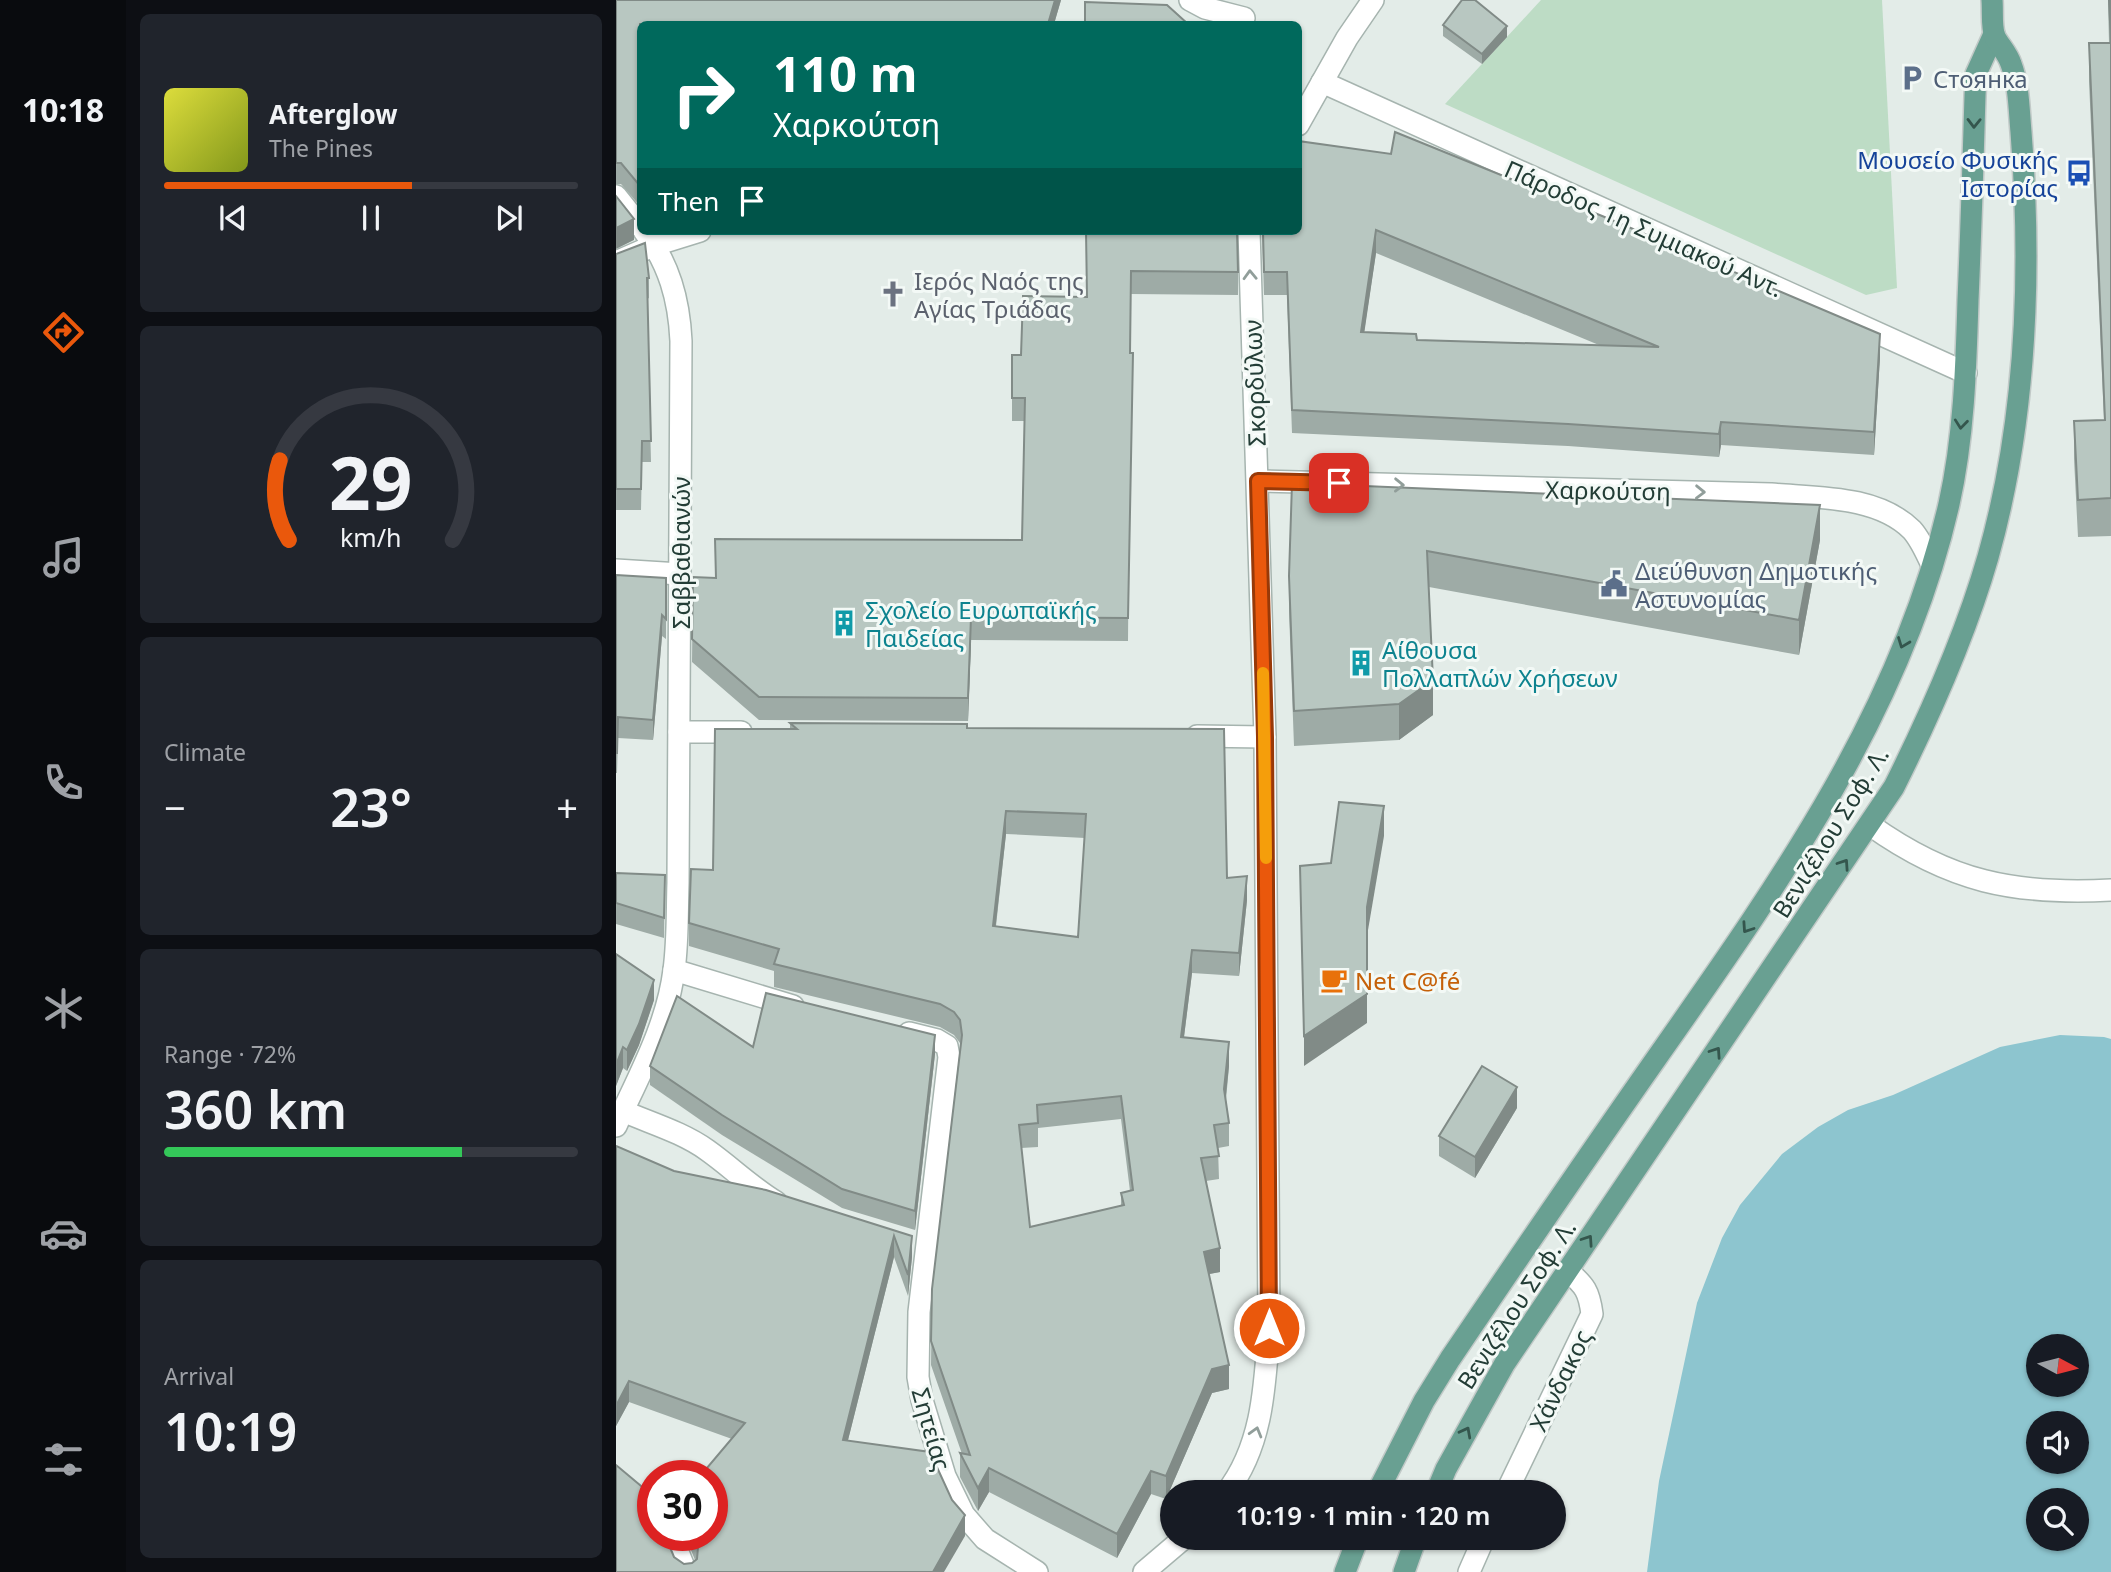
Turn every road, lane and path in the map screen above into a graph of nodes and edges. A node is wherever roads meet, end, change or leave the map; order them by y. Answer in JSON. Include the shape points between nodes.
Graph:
{"nodes":[{"id":1,"x":1190,"y":0,"type":"edge"},
{"id":2,"x":1373,"y":0,"type":"edge"},
{"id":3,"x":1992,"y":0,"type":"edge"},
{"id":4,"x":1244,"y":14,"type":"edge"},
{"id":5,"x":1994,"y":34,"type":"junction"},
{"id":6,"x":1322,"y":82,"type":"junction"},
{"id":7,"x":1302,"y":118,"type":"edge"},
{"id":8,"x":616,"y":196,"type":"edge"},
{"id":9,"x":637,"y":222,"type":"edge"},
{"id":10,"x":671,"y":235,"type":"edge"},
{"id":11,"x":1249,"y":235,"type":"edge"},
{"id":12,"x":649,"y":238,"type":"edge"},
{"id":13,"x":616,"y":262,"type":"edge"},
{"id":14,"x":1966,"y":373,"type":"junction"},
{"id":15,"x":1258,"y":481,"type":"junction"},
{"id":16,"x":1931,"y":563,"type":"junction"},
{"id":17,"x":616,"y":570,"type":"edge"},
{"id":18,"x":680,"y":574,"type":"junction"},
{"id":19,"x":679,"y":732,"type":"junction"},
{"id":20,"x":763,"y":732,"type":"edge"},
{"id":21,"x":1181,"y":736,"type":"edge"},
{"id":22,"x":1265,"y":737,"type":"junction"},
{"id":23,"x":1870,"y":825,"type":"junction"},
{"id":24,"x":653,"y":882,"type":"edge"},
{"id":25,"x":678,"y":883,"type":"junction"},
{"id":26,"x":2111,"y":890,"type":"edge"},
{"id":27,"x":674,"y":970,"type":"junction"},
{"id":28,"x":815,"y":1011,"type":"edge"},
{"id":29,"x":883,"y":1027,"type":"edge"},
{"id":30,"x":619,"y":1119,"type":"edge"},
{"id":31,"x":790,"y":1206,"type":"edge"},
{"id":32,"x":902,"y":1239,"type":"edge"},
{"id":33,"x":925,"y":1247,"type":"junction"},
{"id":34,"x":1568,"y":1270,"type":"junction"},
{"id":35,"x":1235,"y":1480,"type":"edge"},
{"id":36,"x":1384,"y":1480,"type":"edge"},
{"id":37,"x":1441,"y":1480,"type":"edge"},
{"id":38,"x":1512,"y":1480,"type":"edge"},
{"id":39,"x":1170,"y":1550,"type":"edge"},
{"id":40,"x":1353,"y":1550,"type":"edge"},
{"id":41,"x":1412,"y":1550,"type":"edge"},
{"id":42,"x":1479,"y":1550,"type":"edge"},
{"id":43,"x":677,"y":1551,"type":"edge"},
{"id":44,"x":685,"y":1572,"type":"edge"},
{"id":45,"x":1037,"y":1572,"type":"edge"},
{"id":46,"x":1144,"y":1572,"type":"edge"},
{"id":47,"x":1345,"y":1572,"type":"edge"},
{"id":48,"x":1404,"y":1572,"type":"edge"},
{"id":49,"x":1469,"y":1572,"type":"edge"}],
"edges":[{"from":1,"to":4,"type":"street","via":[[1205,8]]},
{"from":2,"to":6,"type":"street"},
{"from":3,"to":5,"type":"main road","name":"Βενιζέλου Σοφ. Λ."},
{"from":5,"to":14,"type":"main road","name":"Βενιζέλου Σοφ. Λ.","one_way":true,"via":[[1976,74]]},
{"from":5,"to":23,"type":"main road","name":"Βενιζέλου Σοφ. Λ.","via":[[2012,65],[2023,153],[2026,312],[2010,458],[1988,556],[1964,630],[1916,743]]},
{"from":6,"to":7,"type":"street"},
{"from":6,"to":14,"type":"street","name":"Πάροδος 1η Συμιακού Αντ."},
{"from":8,"to":9,"type":"street"},
{"from":10,"to":12,"type":"street"},
{"from":15,"to":11,"type":"street","name":"Σκορδύλων","one_way":true},
{"from":12,"to":13,"type":"street"},
{"from":12,"to":18,"type":"street","name":"Σαββαθιανών","via":[[670,274],[680,323]]},
{"from":14,"to":16,"type":"main road","name":"Βενιζέλου Σοφ. Λ.","one_way":true,"via":[[1949,504]]},
{"from":15,"to":16,"type":"street","name":"Χαρκούτση","one_way":true,"via":[[1819,499],[1888,513],[1912,531]]},
{"from":15,"to":22,"type":"street","name":"Σκορδύλων"},
{"from":16,"to":36,"type":"main road","name":"Βενιζέλου Σοφ. Λ.","one_way":true,"via":[[1893,670],[1839,783],[1721,966],[1450,1359]]},
{"from":17,"to":18,"type":"street"},
{"from":18,"to":19,"type":"street","name":"Σαββαθιανών"},
{"from":19,"to":20,"type":"street"},
{"from":19,"to":25,"type":"street","name":"Σαββαθιανών"},
{"from":21,"to":22,"type":"street"},
{"from":35,"to":22,"type":"street","name":"Σκορδύλων","one_way":true,"via":[[1258,1423],[1269,1328]]},
{"from":23,"to":26,"type":"street","via":[[1903,849],[1986,882],[2054,891]]},
{"from":34,"to":23,"type":"main road","name":"Βενιζέλου Σοφ. Λ.","one_way":true},
{"from":24,"to":25,"type":"street"},
{"from":25,"to":27,"type":"street","name":"Σαββαθιανών"},
{"from":27,"to":28,"type":"street"},
{"from":27,"to":30,"type":"street","name":"Σαββαθιανών","via":[[659,1030]]},
{"from":29,"to":33,"type":"street","name":"Σητείας","via":[[937,1040],[947,1046],[949,1056]]},
{"from":30,"to":31,"type":"street","via":[[692,1140],[757,1191]]},
{"from":32,"to":33,"type":"street"},
{"from":33,"to":45,"type":"street","name":"Σητείας","via":[[918,1377],[935,1450],[964,1516],[985,1539]]},
{"from":37,"to":34,"type":"main road","name":"Βενιζέλου Σοφ. Λ.","one_way":true,"via":[[1505,1363]]},
{"from":34,"to":38,"type":"street","name":"Χάνδακος","via":[[1590,1296],[1592,1314]]},
{"from":39,"to":46,"type":"street"},
{"from":40,"to":47,"type":"main road"},
{"from":41,"to":48,"type":"main road"},
{"from":42,"to":49,"type":"street"},
{"from":43,"to":44,"type":"street"}]}
